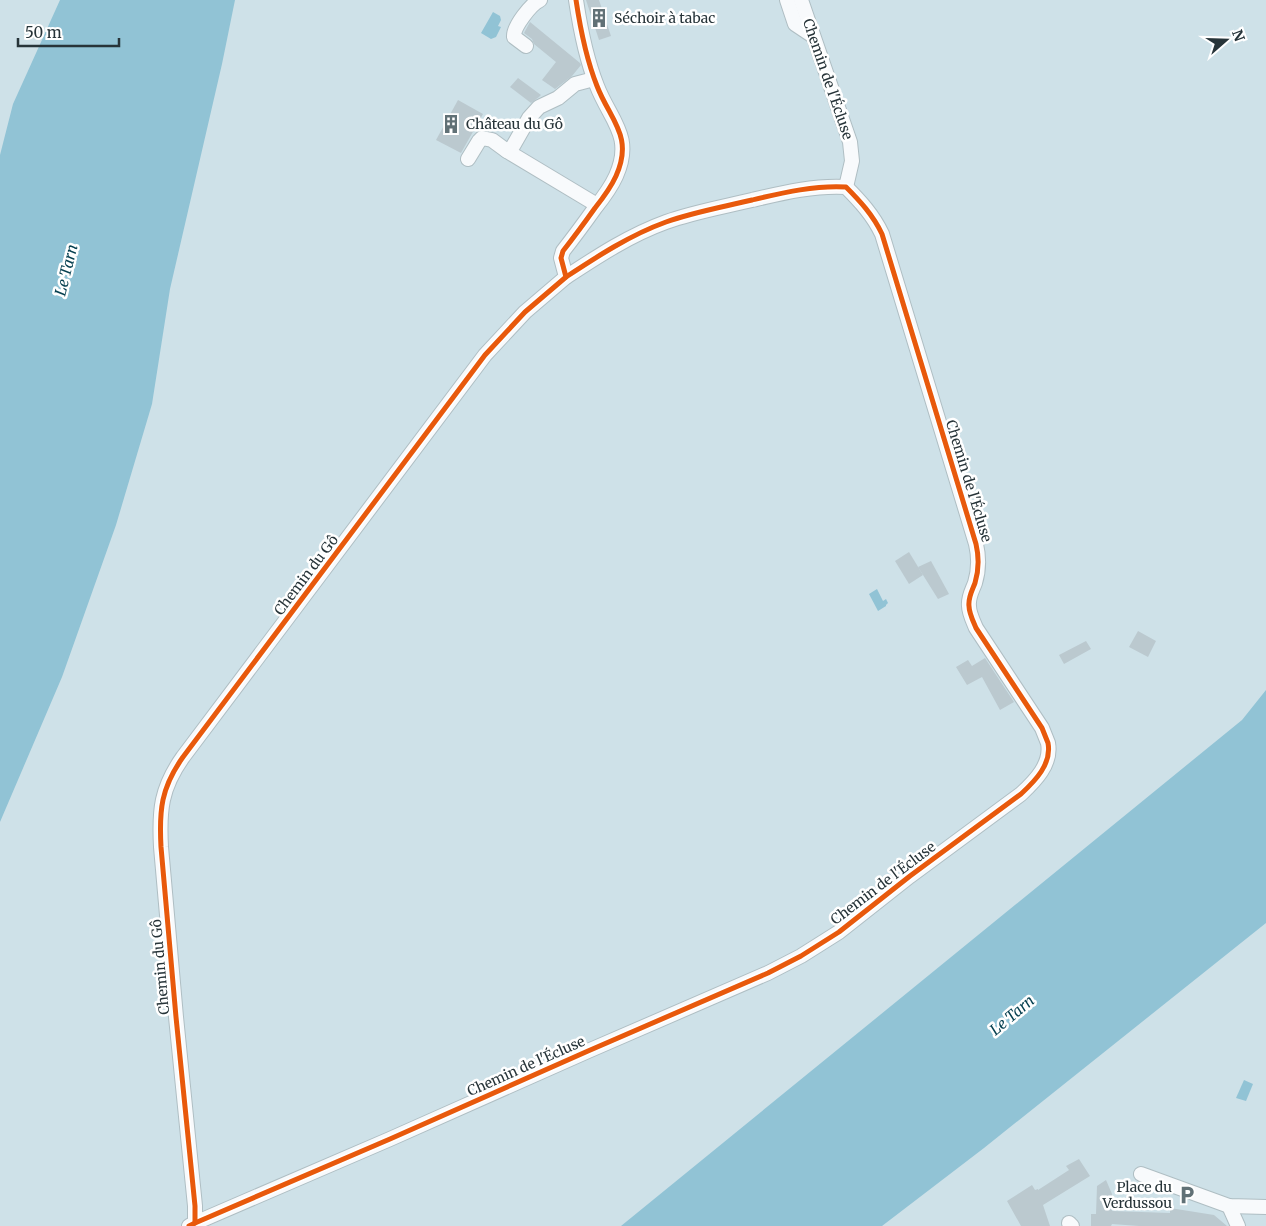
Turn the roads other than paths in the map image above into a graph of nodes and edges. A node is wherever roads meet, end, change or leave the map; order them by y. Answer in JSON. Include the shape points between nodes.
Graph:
{"nodes":[{"id":1,"x":576,"y":0,"type":"edge"},
{"id":2,"x":787,"y":0,"type":"edge"},
{"id":3,"x":801,"y":0,"type":"edge"},
{"id":4,"x":537,"y":1,"type":"edge"},
{"id":5,"x":813,"y":36,"type":"junction"},
{"id":6,"x":526,"y":46,"type":"dead end"},
{"id":7,"x":594,"y":78,"type":"junction"},
{"id":8,"x":507,"y":151,"type":"junction"},
{"id":9,"x":468,"y":159,"type":"dead end"},
{"id":10,"x":846,"y":187,"type":"junction"},
{"id":11,"x":597,"y":206,"type":"junction"},
{"id":12,"x":566,"y":277,"type":"junction"},
{"id":13,"x":1141,"y":1174,"type":"dead end"},
{"id":14,"x":1229,"y":1206,"type":"junction"},
{"id":15,"x":1266,"y":1207,"type":"edge"},
{"id":16,"x":192,"y":1225,"type":"edge"},
{"id":17,"x":1238,"y":1226,"type":"edge"}],
"edges":[{"from":1,"to":7,"type":"street"},
{"from":2,"to":5,"type":"street","via":[[795,24]]},
{"from":3,"to":5,"type":"street","name":"Chemin de l'Écluse"},
{"from":4,"to":6,"type":"street","via":[[514,32],[514,37]]},
{"from":5,"to":10,"type":"street","name":"Chemin de l'Écluse","via":[[850,142],[852,162]]},
{"from":7,"to":8,"type":"street","via":[[575,84],[558,98],[539,106]]},
{"from":7,"to":11,"type":"street","via":[[622,139],[622,159],[616,177]]},
{"from":8,"to":9,"type":"street","via":[[492,140],[482,138]]},
{"from":8,"to":11,"type":"street"},
{"from":10,"to":12,"type":"street","name":"Chemin du Gô","via":[[777,194],[667,222],[619,243]]},
{"from":10,"to":16,"type":"street","name":"Chemin de l'Écluse","via":[[877,223],[882,234],[978,552],[975,583],[970,594],[971,616],[1048,745],[1048,755],[1035,781],[839,932],[801,956]]},
{"from":11,"to":12,"type":"street","via":[[563,251]]},
{"from":12,"to":16,"type":"street","name":"Chemin du Gô","via":[[525,312],[485,354],[183,757],[168,782],[161,808],[161,847],[195,1206]]},
{"from":13,"to":14,"type":"street"},
{"from":14,"to":15,"type":"street"},
{"from":14,"to":17,"type":"street"}]}
